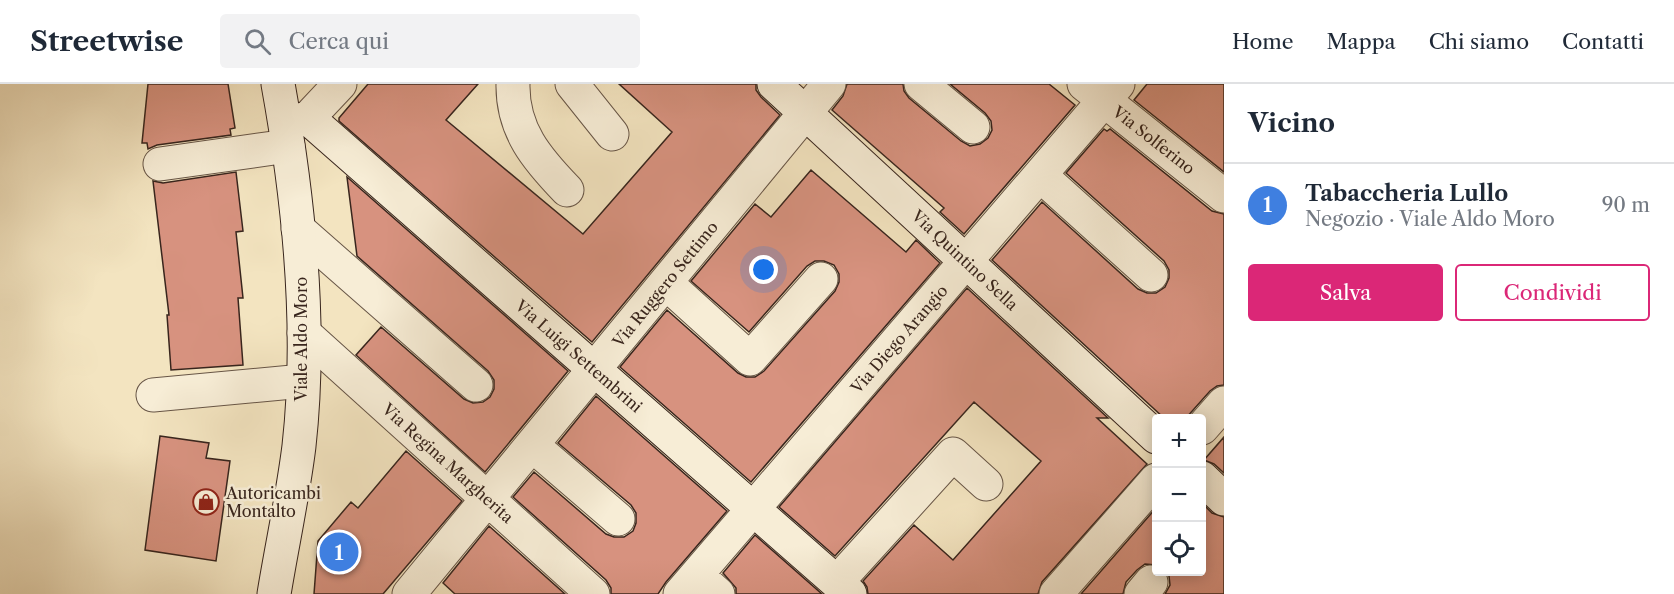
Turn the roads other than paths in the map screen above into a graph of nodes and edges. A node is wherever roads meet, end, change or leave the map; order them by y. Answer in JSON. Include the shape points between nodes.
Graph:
{"nodes":[{"id":1,"x":278,"y":84,"type":"edge"},
{"id":2,"x":340,"y":84,"type":"edge"},
{"id":3,"x":513,"y":84,"type":"edge"},
{"id":4,"x":572,"y":84,"type":"edge"},
{"id":5,"x":774,"y":84,"type":"edge"},
{"id":6,"x":829,"y":84,"type":"edge"},
{"id":7,"x":921,"y":84,"type":"edge"},
{"id":8,"x":1102,"y":90,"type":"edge"},
{"id":9,"x":805,"y":113,"type":"junction"},
{"id":10,"x":973,"y":127,"type":"dead end"},
{"id":11,"x":294,"y":129,"type":"junction"},
{"id":12,"x":612,"y":134,"type":"dead end"},
{"id":13,"x":160,"y":164,"type":"dead end"},
{"id":14,"x":1040,"y":175,"type":"junction"},
{"id":15,"x":567,"y":190,"type":"dead end"},
{"id":16,"x":1224,"y":196,"type":"edge"},
{"id":17,"x":298,"y":229,"type":"junction"},
{"id":18,"x":966,"y":261,"type":"junction"},
{"id":19,"x":1150,"y":275,"type":"dead end"},
{"id":20,"x":822,"y":279,"type":"dead end"},
{"id":21,"x":666,"y":283,"type":"junction"},
{"id":22,"x":304,"y":333,"type":"junction"},
{"id":23,"x":594,"y":370,"type":"junction"},
{"id":24,"x":303,"y":381,"type":"junction"},
{"id":25,"x":476,"y":385,"type":"dead end"},
{"id":26,"x":153,"y":395,"type":"dead end"},
{"id":27,"x":1224,"y":403,"type":"edge"},
{"id":28,"x":1206,"y":423,"type":"edge"},
{"id":29,"x":1152,"y":433,"type":"edge"},
{"id":30,"x":532,"y":445,"type":"junction"},
{"id":31,"x":1206,"y":482,"type":"edge"},
{"id":32,"x":986,"y":484,"type":"dead end"},
{"id":33,"x":1152,"y":485,"type":"edge"},
{"id":34,"x":488,"y":499,"type":"junction"},
{"id":35,"x":1224,"y":499,"type":"edge"},
{"id":36,"x":753,"y":509,"type":"junction"},
{"id":37,"x":618,"y":519,"type":"dead end"},
{"id":38,"x":698,"y":588,"type":"edge"},
{"id":39,"x":843,"y":588,"type":"edge"},
{"id":40,"x":418,"y":591,"type":"edge"},
{"id":41,"x":274,"y":594,"type":"edge"},
{"id":42,"x":593,"y":594,"type":"edge"},
{"id":43,"x":1056,"y":594,"type":"edge"}],
"edges":[{"from":1,"to":11,"type":"street","name":"Viale Aldo Moro"},
{"from":2,"to":11,"type":"street"},
{"from":3,"to":15,"type":"street","via":[[517,117],[525,139]]},
{"from":4,"to":12,"type":"street"},
{"from":5,"to":9,"type":"street","name":"Via Quintino Sella"},
{"from":6,"to":9,"type":"street","name":"Via Ruggero Settimo"},
{"from":7,"to":10,"type":"street"},
{"from":8,"to":14,"type":"street","name":"Via Diego Arangio"},
{"from":8,"to":16,"type":"street","name":"Via Solferino"},
{"from":9,"to":18,"type":"street","name":"Via Quintino Sella"},
{"from":9,"to":21,"type":"street","name":"Via Ruggero Settimo"},
{"from":11,"to":13,"type":"street"},
{"from":11,"to":17,"type":"street","name":"Viale Aldo Moro"},
{"from":11,"to":23,"type":"street","name":"Via Luigi Settembrini"},
{"from":14,"to":18,"type":"street","name":"Via Diego Arangio"},
{"from":14,"to":19,"type":"street"},
{"from":17,"to":22,"type":"street","name":"Viale Aldo Moro"},
{"from":17,"to":25,"type":"street"},
{"from":18,"to":29,"type":"street","name":"Via Quintino Sella"},
{"from":18,"to":36,"type":"street","name":"Via Diego Arangio"},
{"from":20,"to":21,"type":"street","via":[[750,359]]},
{"from":21,"to":23,"type":"street","name":"Via Ruggero Settimo"},
{"from":22,"to":24,"type":"street","name":"Viale Aldo Moro"},
{"from":22,"to":34,"type":"street","name":"Via Regina Margherita"},
{"from":23,"to":30,"type":"street","name":"Via Ruggero Settimo"},
{"from":23,"to":36,"type":"street","name":"Via Luigi Settembrini"},
{"from":24,"to":26,"type":"street"},
{"from":24,"to":41,"type":"street","name":"Viale Aldo Moro","via":[[299,446]]},
{"from":27,"to":28,"type":"street"},
{"from":30,"to":34,"type":"street","name":"Via Ruggero Settimo"},
{"from":30,"to":37,"type":"street"},
{"from":31,"to":35,"type":"street"},
{"from":32,"to":39,"type":"street","via":[[953,453]]},
{"from":33,"to":43,"type":"street"},
{"from":34,"to":40,"type":"street","name":"Via Ruggero Settimo"},
{"from":34,"to":42,"type":"street","name":"Via Regina Margherita"},
{"from":36,"to":38,"type":"street","name":"Via Diego Arangio"},
{"from":36,"to":39,"type":"street","name":"Via Luigi Settembrini"}]}
